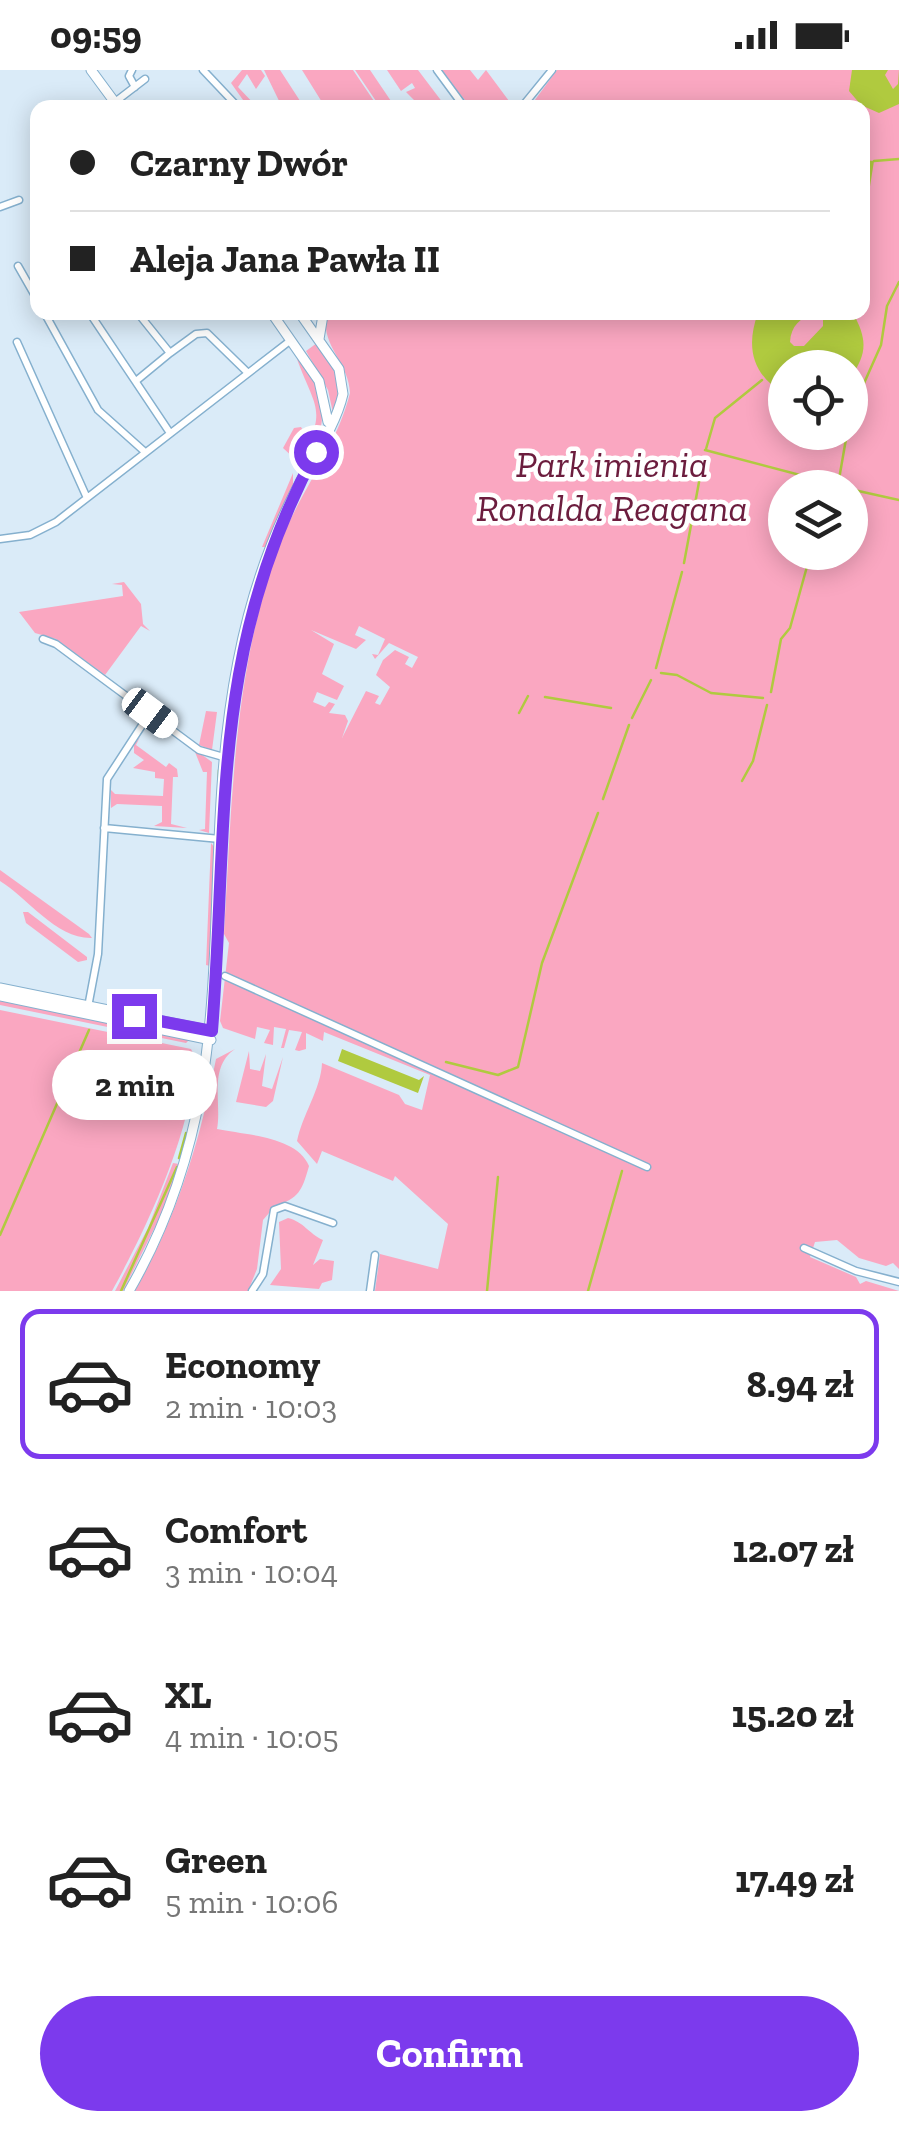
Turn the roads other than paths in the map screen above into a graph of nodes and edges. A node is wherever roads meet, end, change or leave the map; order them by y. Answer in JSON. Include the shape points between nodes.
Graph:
{"nodes":[{"id":1,"x":91,"y":70,"type":"edge"},
{"id":2,"x":132,"y":70,"type":"edge"},
{"id":3,"x":203,"y":70,"type":"edge"},
{"id":4,"x":438,"y":70,"type":"edge"},
{"id":5,"x":552,"y":70,"type":"edge"},
{"id":6,"x":145,"y":79,"type":"dead end"},
{"id":7,"x":135,"y":86,"type":"junction"},
{"id":8,"x":113,"y":100,"type":"edge"},
{"id":9,"x":122,"y":100,"type":"edge"},
{"id":10,"x":233,"y":100,"type":"edge"},
{"id":11,"x":459,"y":100,"type":"edge"},
{"id":12,"x":528,"y":100,"type":"edge"},
{"id":13,"x":19,"y":200,"type":"dead end"},
{"id":14,"x":0,"y":207,"type":"edge"},
{"id":15,"x":18,"y":266,"type":"dead end"},
{"id":16,"x":30,"y":288,"type":"edge"},
{"id":17,"x":48,"y":320,"type":"edge"},
{"id":18,"x":94,"y":320,"type":"edge"},
{"id":19,"x":144,"y":320,"type":"edge"},
{"id":20,"x":277,"y":320,"type":"edge"},
{"id":21,"x":305,"y":320,"type":"edge"},
{"id":22,"x":316,"y":320,"type":"edge"},
{"id":23,"x":323,"y":320,"type":"edge"},
{"id":24,"x":309,"y":326,"type":"junction"},
{"id":25,"x":292,"y":339,"type":"junction"},
{"id":26,"x":319,"y":339,"type":"junction"},
{"id":27,"x":18,"y":342,"type":"dead end"},
{"id":28,"x":170,"y":353,"type":"junction"},
{"id":29,"x":248,"y":372,"type":"junction"},
{"id":30,"x":136,"y":382,"type":"junction"},
{"id":31,"x":328,"y":425,"type":"junction"},
{"id":32,"x":170,"y":433,"type":"junction"},
{"id":33,"x":145,"y":452,"type":"junction"},
{"id":34,"x":87,"y":498,"type":"junction"},
{"id":35,"x":0,"y":538,"type":"edge"},
{"id":36,"x":43,"y":638,"type":"dead end"},
{"id":37,"x":150,"y":713,"type":"junction"},
{"id":38,"x":226,"y":758,"type":"junction"},
{"id":39,"x":104,"y":828,"type":"junction"},
{"id":40,"x":222,"y":839,"type":"junction"},
{"id":41,"x":225,"y":976,"type":"dead end"},
{"id":42,"x":0,"y":988,"type":"edge"},
{"id":43,"x":0,"y":996,"type":"edge"},
{"id":44,"x":86,"y":1010,"type":"junction"},
{"id":45,"x":212,"y":1035,"type":"junction"},
{"id":46,"x":192,"y":1036,"type":"junction"},
{"id":47,"x":209,"y":1056,"type":"junction"},
{"id":48,"x":647,"y":1167,"type":"dead end"},
{"id":49,"x":334,"y":1223,"type":"dead end"},
{"id":50,"x":804,"y":1248,"type":"dead end"},
{"id":51,"x":375,"y":1254,"type":"dead end"},
{"id":52,"x":899,"y":1282,"type":"edge"},
{"id":53,"x":129,"y":1291,"type":"edge"},
{"id":54,"x":252,"y":1291,"type":"edge"},
{"id":55,"x":370,"y":1291,"type":"edge"}],
"edges":[{"from":1,"to":8,"type":"main road"},
{"from":2,"to":7,"type":"street","via":[[128,76]]},
{"from":3,"to":10,"type":"street"},
{"from":4,"to":11,"type":"street"},
{"from":5,"to":12,"type":"street"},
{"from":6,"to":7,"type":"street"},
{"from":7,"to":9,"type":"street"},
{"from":13,"to":14,"type":"street"},
{"from":15,"to":16,"type":"street"},
{"from":17,"to":33,"type":"street","via":[[98,410]]},
{"from":18,"to":30,"type":"street"},
{"from":19,"to":28,"type":"street"},
{"from":20,"to":25,"type":"main road"},
{"from":21,"to":24,"type":"main road"},
{"from":22,"to":24,"type":"street"},
{"from":23,"to":26,"type":"main road"},
{"from":24,"to":25,"type":"main road"},
{"from":24,"to":26,"type":"main road"},
{"from":25,"to":29,"type":"street"},
{"from":25,"to":31,"type":"main road","via":[[322,387]]},
{"from":26,"to":31,"type":"main road","via":[[343,383]]},
{"from":27,"to":34,"type":"street"},
{"from":28,"to":29,"type":"street","via":[[207,333]]},
{"from":28,"to":30,"type":"street"},
{"from":29,"to":32,"type":"street"},
{"from":30,"to":32,"type":"street"},
{"from":31,"to":38,"type":"main road","via":[[255,592]]},
{"from":32,"to":33,"type":"street"},
{"from":33,"to":34,"type":"street"},
{"from":34,"to":35,"type":"street","via":[[37,533]]},
{"from":36,"to":37,"type":"street"},
{"from":37,"to":38,"type":"street","via":[[200,750]]},
{"from":37,"to":39,"type":"street","via":[[109,773]]},
{"from":38,"to":40,"type":"main road"},
{"from":39,"to":40,"type":"street"},
{"from":39,"to":44,"type":"street","via":[[98,954]]},
{"from":40,"to":45,"type":"main road"},
{"from":41,"to":48,"type":"street"},
{"from":42,"to":44,"type":"main road"},
{"from":43,"to":44,"type":"main road"},
{"from":44,"to":45,"type":"main road"},
{"from":44,"to":46,"type":"main road"},
{"from":45,"to":46,"type":"main road"},
{"from":45,"to":47,"type":"main road"},
{"from":46,"to":47,"type":"main road"},
{"from":47,"to":53,"type":"main road","via":[[177,1186]]},
{"from":49,"to":54,"type":"street","via":[[277,1208],[262,1277]]},
{"from":50,"to":52,"type":"street"},
{"from":51,"to":55,"type":"street"}]}
